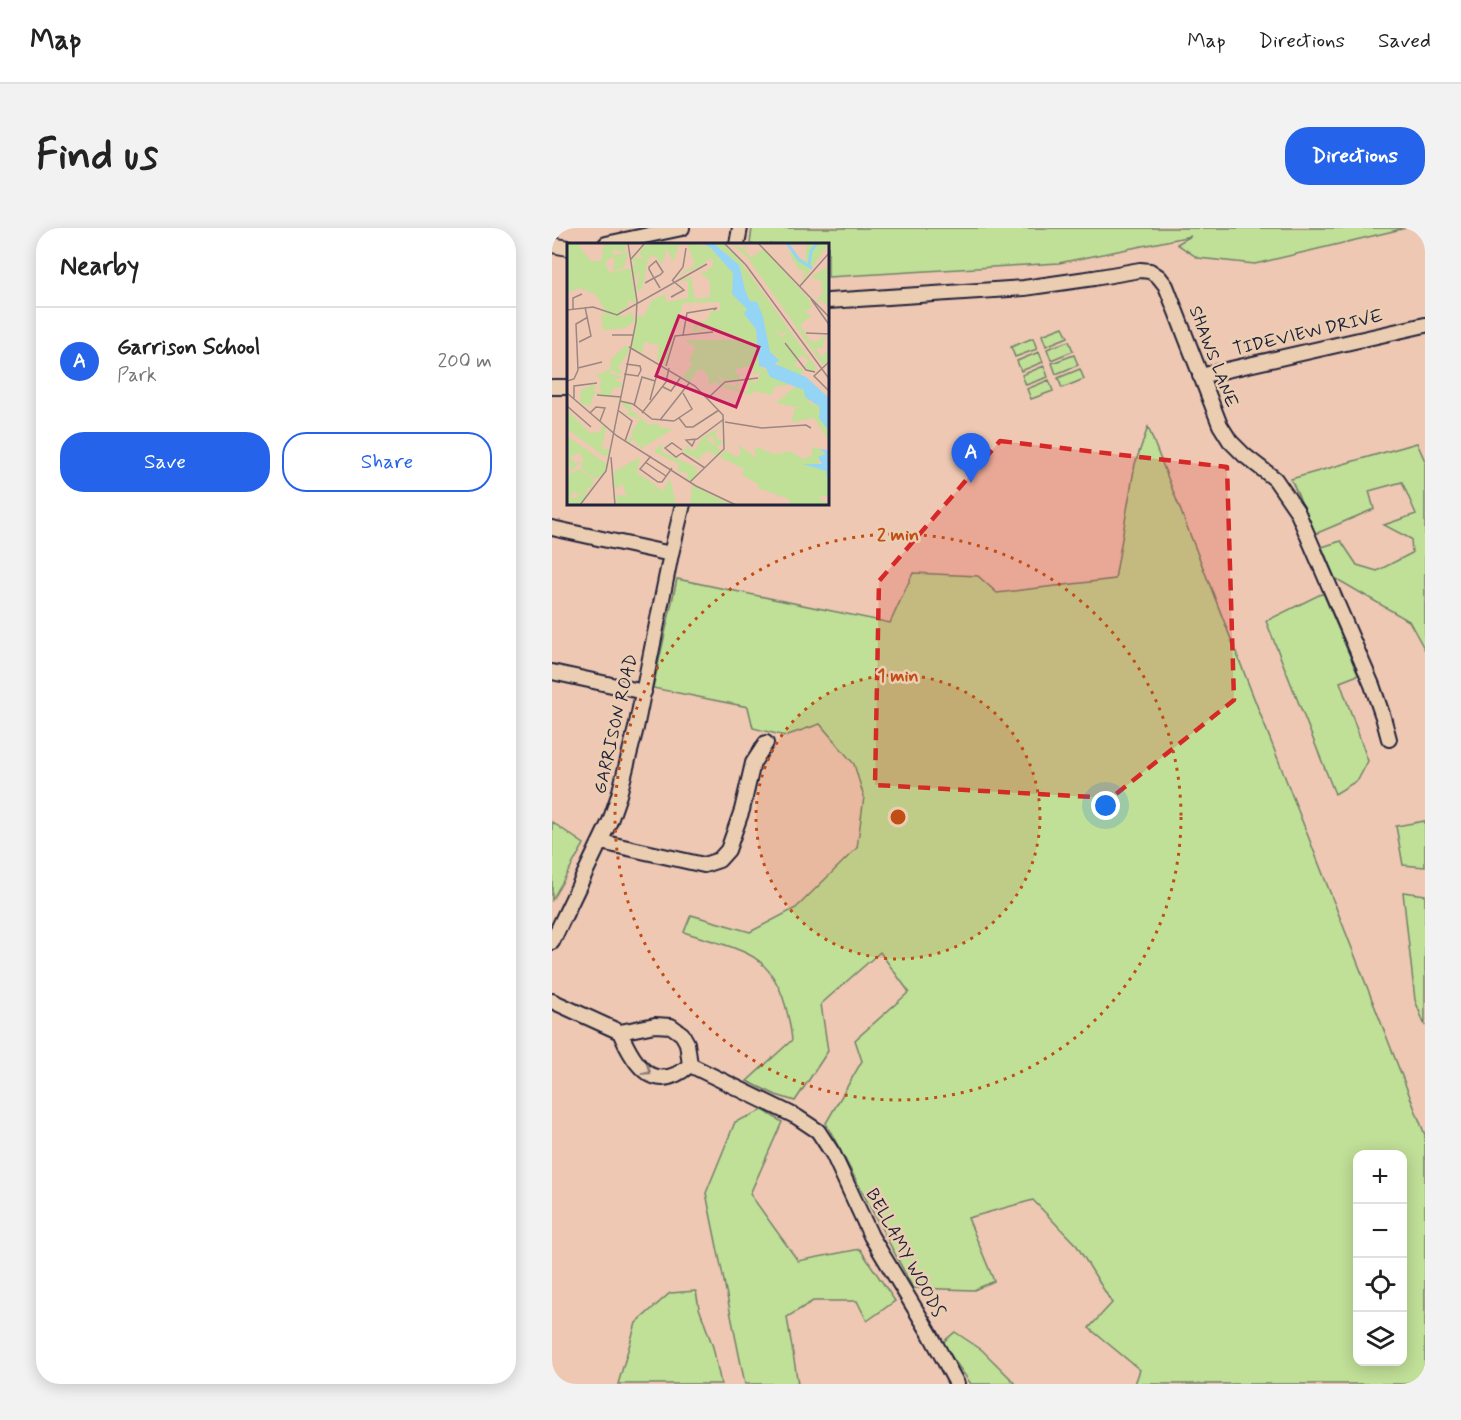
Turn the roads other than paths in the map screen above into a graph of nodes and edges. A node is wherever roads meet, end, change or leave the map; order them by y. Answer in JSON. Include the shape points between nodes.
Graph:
{"nodes":[{"id":1,"x":682,"y":228,"type":"edge"},
{"id":2,"x":740,"y":228,"type":"edge"},
{"id":3,"x":611,"y":243,"type":"edge"},
{"id":4,"x":737,"y":243,"type":"edge"},
{"id":5,"x":552,"y":245,"type":"edge"},
{"id":6,"x":567,"y":248,"type":"edge"},
{"id":7,"x":830,"y":301,"type":"edge"},
{"id":8,"x":1425,"y":325,"type":"edge"},
{"id":9,"x":1200,"y":376,"type":"junction"},
{"id":10,"x":683,"y":506,"type":"edge"},
{"id":11,"x":552,"y":528,"type":"edge"},
{"id":12,"x":671,"y":554,"type":"junction"},
{"id":13,"x":552,"y":672,"type":"edge"},
{"id":14,"x":644,"y":692,"type":"junction"},
{"id":15,"x":1389,"y":739,"type":"dead end"},
{"id":16,"x":765,"y":743,"type":"dead end"},
{"id":17,"x":601,"y":842,"type":"junction"},
{"id":18,"x":552,"y":942,"type":"edge"},
{"id":19,"x":552,"y":1001,"type":"edge"},
{"id":20,"x":620,"y":1032,"type":"junction"},
{"id":21,"x":690,"y":1065,"type":"junction"},
{"id":22,"x":957,"y":1384,"type":"edge"}],
"edges":[{"from":1,"to":3,"type":"street"},
{"from":2,"to":4,"type":"street"},
{"from":5,"to":6,"type":"street"},
{"from":7,"to":9,"type":"street","name":"SHAWS LANE","via":[[1024,288],[1150,271],[1166,286]]},
{"from":8,"to":9,"type":"street","name":"TIDEVIEW DRIVE"},
{"from":9,"to":15,"type":"street","name":"SHAWS LANE","via":[[1230,441],[1275,479],[1297,511],[1371,685]]},
{"from":10,"to":12,"type":"street","name":"GARRISON ROAD"},
{"from":11,"to":12,"type":"street"},
{"from":12,"to":14,"type":"street","name":"GARRISON ROAD"},
{"from":13,"to":14,"type":"street"},
{"from":14,"to":17,"type":"street","name":"GARRISON ROAD","via":[[619,795]]},
{"from":16,"to":17,"type":"street","via":[[753,763],[728,850],[719,860],[704,865]]},
{"from":17,"to":18,"type":"street","name":"GARRISON ROAD"},
{"from":19,"to":20,"type":"street"},
{"from":20,"to":21,"type":"street","one_way":true,"via":[[632,1057],[649,1075],[670,1077]]},
{"from":20,"to":21,"type":"street","via":[[671,1026],[687,1043]]},
{"from":21,"to":22,"type":"street","name":"BELLAMY WOODS","via":[[797,1117],[827,1141],[861,1218]]}]}
